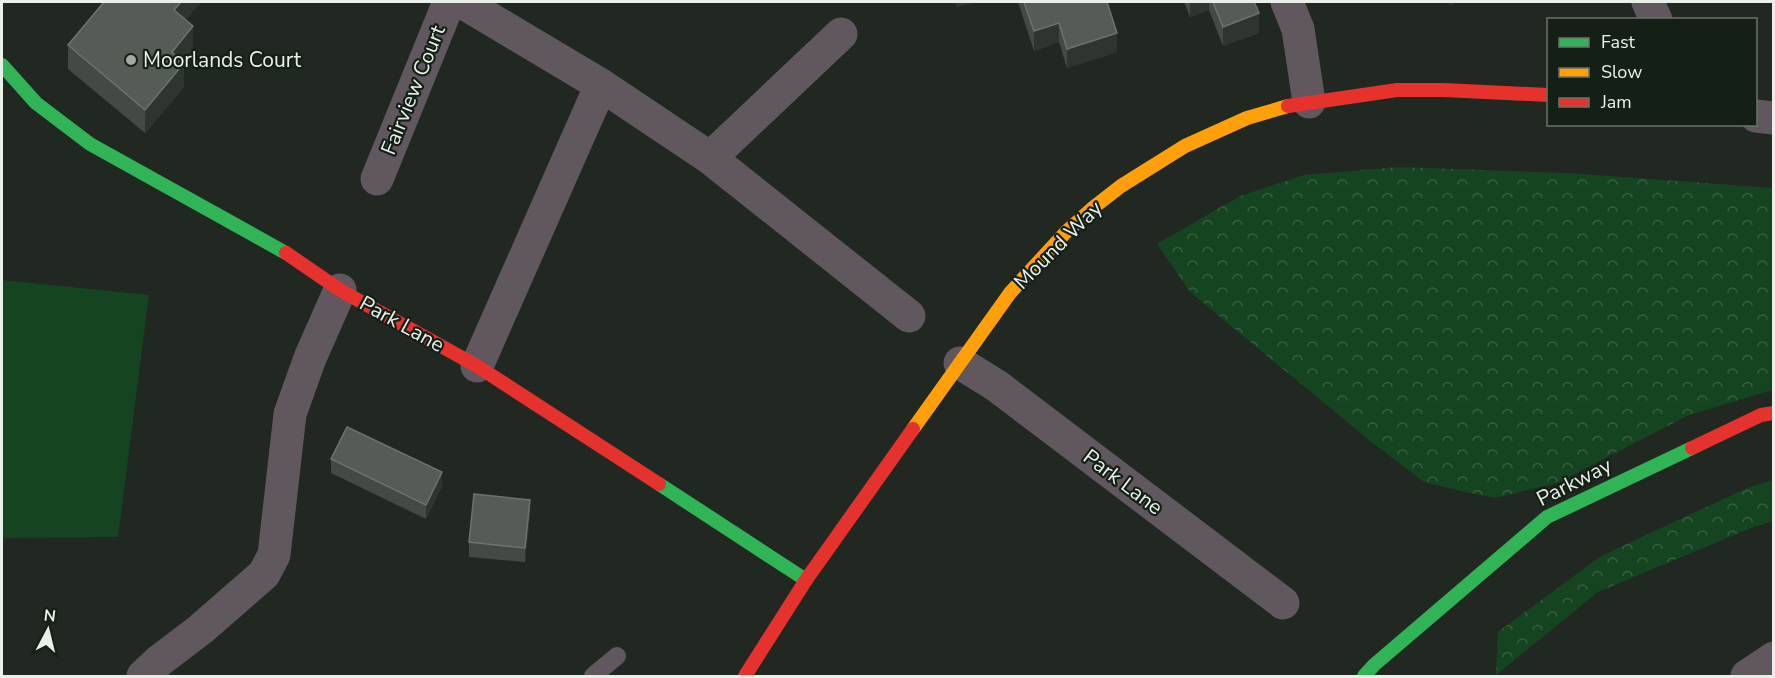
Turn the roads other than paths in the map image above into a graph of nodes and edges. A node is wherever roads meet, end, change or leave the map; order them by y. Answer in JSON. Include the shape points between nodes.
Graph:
{"nodes":[{"id":1,"x":449,"y":2,"type":"edge"},
{"id":2,"x":462,"y":2,"type":"edge"},
{"id":3,"x":1287,"y":2,"type":"edge"},
{"id":4,"x":1648,"y":2,"type":"edge"},
{"id":5,"x":1655,"y":18,"type":"edge"},
{"id":6,"x":841,"y":34,"type":"dead end"},
{"id":7,"x":2,"y":65,"type":"edge"},
{"id":8,"x":601,"y":85,"type":"junction"},
{"id":9,"x":1547,"y":96,"type":"edge"},
{"id":10,"x":1309,"y":102,"type":"junction"},
{"id":11,"x":1757,"y":116,"type":"edge"},
{"id":12,"x":1773,"y":118,"type":"edge"},
{"id":13,"x":710,"y":158,"type":"junction"},
{"id":14,"x":377,"y":179,"type":"dead end"},
{"id":15,"x":340,"y":290,"type":"junction"},
{"id":16,"x":909,"y":316,"type":"dead end"},
{"id":17,"x":960,"y":363,"type":"junction"},
{"id":18,"x":477,"y":366,"type":"junction"},
{"id":19,"x":1773,"y":413,"type":"edge"},
{"id":20,"x":806,"y":580,"type":"junction"},
{"id":21,"x":1283,"y":603,"type":"dead end"},
{"id":22,"x":617,"y":656,"type":"dead end"},
{"id":23,"x":1773,"y":658,"type":"edge"},
{"id":24,"x":143,"y":676,"type":"edge"},
{"id":25,"x":593,"y":676,"type":"edge"},
{"id":26,"x":745,"y":676,"type":"edge"},
{"id":27,"x":1364,"y":676,"type":"edge"},
{"id":28,"x":1747,"y":676,"type":"edge"}],
"edges":[{"from":1,"to":14,"type":"street","name":"Fairview Court"},
{"from":2,"to":8,"type":"street"},
{"from":3,"to":10,"type":"street","via":[[1298,29]]},
{"from":4,"to":5,"type":"street"},
{"from":6,"to":13,"type":"street"},
{"from":7,"to":15,"type":"street","name":"Park Lane","via":[[36,103],[90,144],[298,260]]},
{"from":8,"to":13,"type":"street"},
{"from":8,"to":18,"type":"street"},
{"from":9,"to":10,"type":"street","name":"Mound Way","via":[[1397,90]]},
{"from":10,"to":17,"type":"street","name":"Mound Way","via":[[1277,108],[1208,134],[1121,186],[1066,231],[1041,258],[1010,293]]},
{"from":11,"to":12,"type":"street"},
{"from":13,"to":16,"type":"street"},
{"from":15,"to":18,"type":"street","name":"Park Lane"},
{"from":15,"to":24,"type":"street","via":[[290,414],[274,555],[269,565],[264,574]]},
{"from":17,"to":20,"type":"street","name":"Mound Way"},
{"from":17,"to":21,"type":"street","name":"Park Lane","via":[[997,386]]},
{"from":18,"to":20,"type":"street","name":"Park Lane"},
{"from":19,"to":27,"type":"street","name":"Parkway","via":[[1761,415],[1546,516]]},
{"from":20,"to":26,"type":"street","name":"Mound Way"},
{"from":22,"to":25,"type":"lane"},
{"from":23,"to":28,"type":"street"}]}
